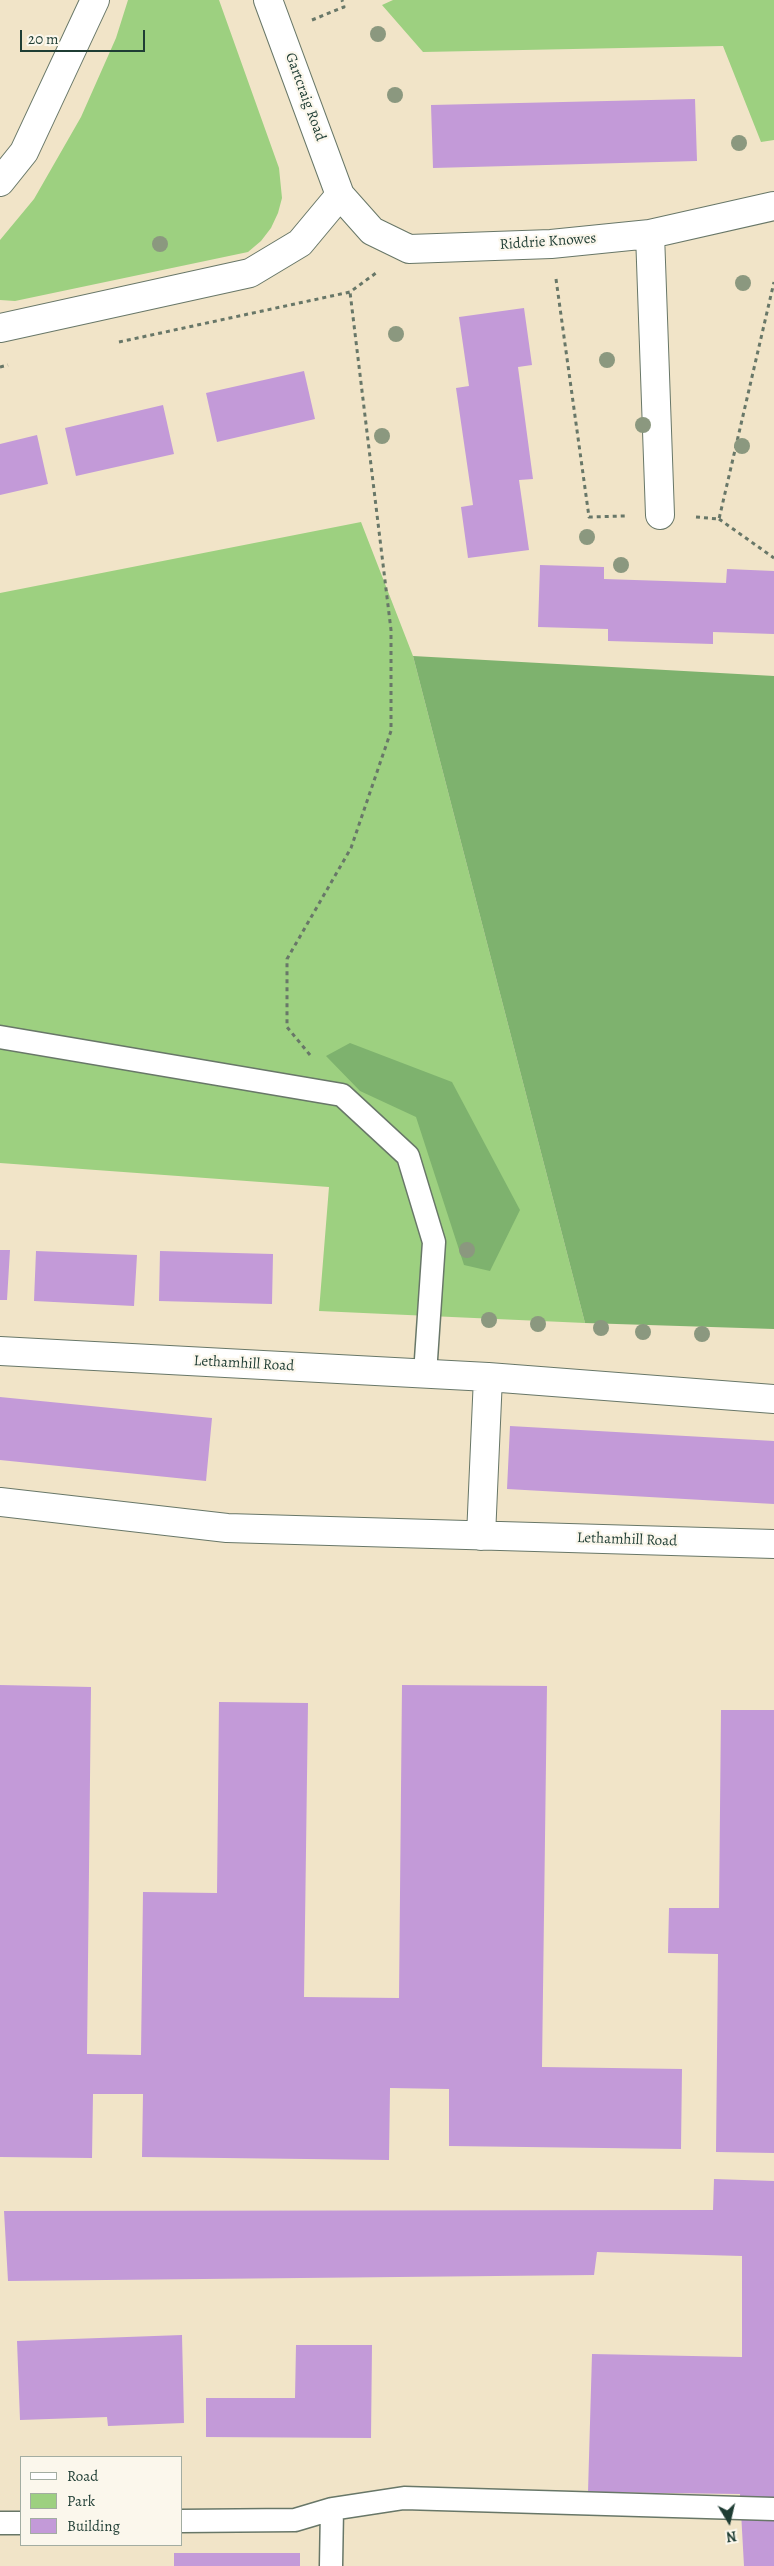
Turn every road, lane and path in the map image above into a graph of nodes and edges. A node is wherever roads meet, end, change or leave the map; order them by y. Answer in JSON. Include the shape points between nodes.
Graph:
{"nodes":[{"id":1,"x":95,"y":0,"type":"edge"},
{"id":2,"x":268,"y":0,"type":"edge"},
{"id":3,"x":342,"y":0,"type":"edge"},
{"id":4,"x":344,"y":7,"type":"dead end"},
{"id":5,"x":0,"y":182,"type":"edge"},
{"id":6,"x":340,"y":195,"type":"junction"},
{"id":7,"x":774,"y":206,"type":"edge"},
{"id":8,"x":650,"y":234,"type":"junction"},
{"id":9,"x":350,"y":292,"type":"dead end"},
{"id":10,"x":2,"y":325,"type":"edge"},
{"id":11,"x":660,"y":515,"type":"dead end"},
{"id":12,"x":719,"y":519,"type":"dead end"},
{"id":13,"x":774,"y":558,"type":"edge"},
{"id":14,"x":0,"y":1037,"type":"edge"},
{"id":15,"x":342,"y":1095,"type":"junction"},
{"id":16,"x":0,"y":1351,"type":"edge"},
{"id":17,"x":425,"y":1374,"type":"junction"},
{"id":18,"x":488,"y":1377,"type":"junction"},
{"id":19,"x":774,"y":1398,"type":"edge"},
{"id":20,"x":0,"y":1502,"type":"edge"},
{"id":21,"x":481,"y":1536,"type":"junction"},
{"id":22,"x":774,"y":1544,"type":"edge"},
{"id":23,"x":774,"y":2509,"type":"edge"},
{"id":24,"x":332,"y":2510,"type":"junction"},
{"id":25,"x":182,"y":2522,"type":"edge"},
{"id":26,"x":0,"y":2523,"type":"edge"},
{"id":27,"x":20,"y":2523,"type":"edge"},
{"id":28,"x":331,"y":2566,"type":"edge"}],
"edges":[{"from":1,"to":5,"type":"street","via":[[24,152]]},
{"from":2,"to":6,"type":"street","name":"Gartcraig Road"},
{"from":3,"to":4,"type":"path"},
{"from":6,"to":8,"type":"street","name":"Riddrie Knowes","via":[[372,231],[409,249],[551,244]]},
{"from":6,"to":10,"type":"street","via":[[300,243],[250,273]]},
{"from":7,"to":8,"type":"street","name":"Riddrie Knowes"},
{"from":8,"to":11,"type":"street"},
{"from":9,"to":15,"type":"path","via":[[391,630],[391,730],[351,848],[287,958],[287,1027]]},
{"from":12,"to":13,"type":"path"},
{"from":14,"to":15,"type":"lane"},
{"from":15,"to":17,"type":"lane","via":[[408,1156],[434,1242]]},
{"from":16,"to":17,"type":"street","name":"Lethamhill Road"},
{"from":17,"to":18,"type":"street","name":"Lethamhill Road"},
{"from":18,"to":19,"type":"street","name":"Lethamhill Road"},
{"from":18,"to":21,"type":"street"},
{"from":20,"to":21,"type":"street","name":"Lethamhill Road","via":[[227,1528]]},
{"from":21,"to":22,"type":"street","name":"Lethamhill Road"},
{"from":23,"to":24,"type":"lane","via":[[404,2498]]},
{"from":24,"to":25,"type":"lane","via":[[294,2520]]},
{"from":24,"to":28,"type":"lane"},
{"from":26,"to":27,"type":"lane"}]}
